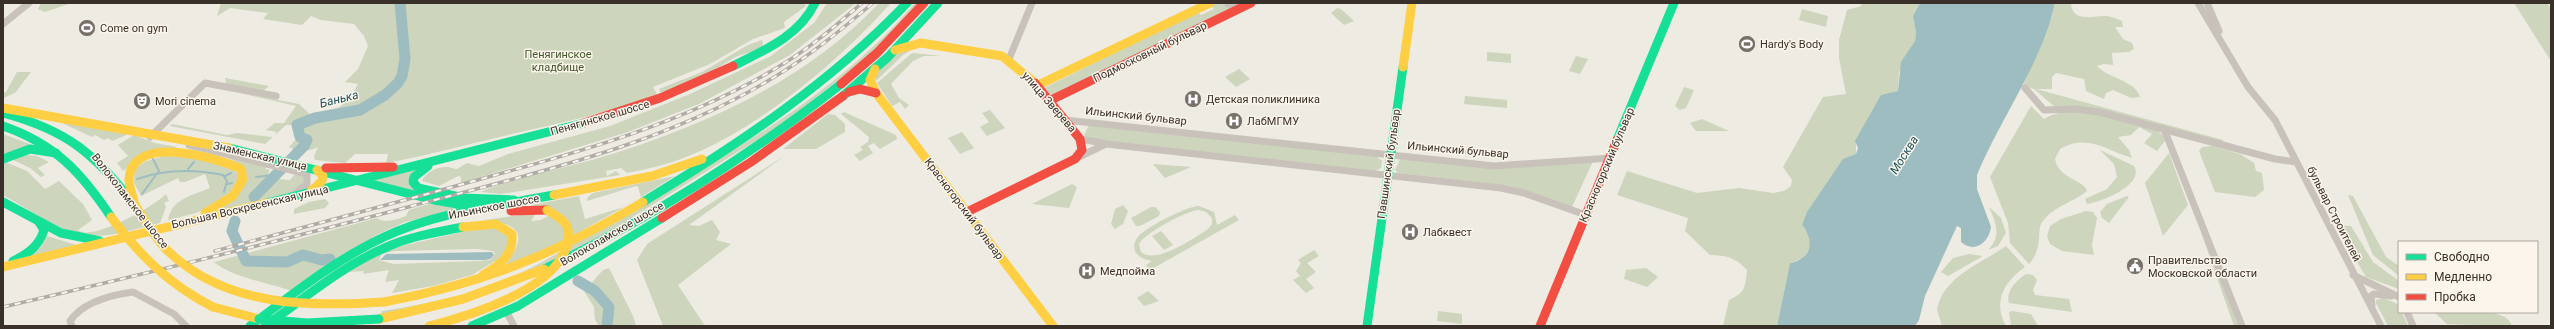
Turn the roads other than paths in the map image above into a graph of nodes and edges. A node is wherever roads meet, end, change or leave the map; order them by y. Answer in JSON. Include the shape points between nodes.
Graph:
{"nodes":[{"id":1,"x":29,"y":3,"type":"edge"},
{"id":2,"x":815,"y":3,"type":"edge"},
{"id":3,"x":907,"y":3,"type":"edge"},
{"id":4,"x":924,"y":3,"type":"edge"},
{"id":5,"x":938,"y":3,"type":"edge"},
{"id":6,"x":1032,"y":3,"type":"edge"},
{"id":7,"x":1210,"y":3,"type":"edge"},
{"id":8,"x":1227,"y":3,"type":"edge"},
{"id":9,"x":1251,"y":3,"type":"edge"},
{"id":10,"x":1412,"y":3,"type":"edge"},
{"id":11,"x":1674,"y":3,"type":"edge"},
{"id":12,"x":2198,"y":3,"type":"edge"},
{"id":13,"x":2206,"y":3,"type":"edge"},
{"id":14,"x":1240,"y":8,"type":"junction"},
{"id":15,"x":922,"y":22,"type":"junction"},
{"id":16,"x":3,"y":24,"type":"edge"},
{"id":17,"x":930,"y":44,"type":"junction"},
{"id":18,"x":895,"y":50,"type":"junction"},
{"id":19,"x":1009,"y":59,"type":"junction"},
{"id":20,"x":875,"y":69,"type":"junction"},
{"id":21,"x":1036,"y":86,"type":"junction"},
{"id":22,"x":2026,"y":88,"type":"dead end"},
{"id":23,"x":848,"y":93,"type":"junction"},
{"id":24,"x":876,"y":93,"type":"junction"},
{"id":25,"x":276,"y":96,"type":"dead end"},
{"id":26,"x":1049,"y":101,"type":"junction"},
{"id":27,"x":2264,"y":106,"type":"junction"},
{"id":28,"x":3,"y":108,"type":"edge"},
{"id":29,"x":3,"y":113,"type":"edge"},
{"id":30,"x":1065,"y":120,"type":"junction"},
{"id":31,"x":3,"y":126,"type":"edge"},
{"id":32,"x":2164,"y":129,"type":"junction"},
{"id":33,"x":756,"y":132,"type":"junction"},
{"id":34,"x":151,"y":133,"type":"junction"},
{"id":35,"x":1080,"y":138,"type":"junction"},
{"id":36,"x":1106,"y":144,"type":"junction"},
{"id":37,"x":764,"y":153,"type":"junction"},
{"id":38,"x":63,"y":155,"type":"junction"},
{"id":39,"x":1391,"y":155,"type":"junction"},
{"id":40,"x":3,"y":158,"type":"edge"},
{"id":41,"x":1611,"y":158,"type":"junction"},
{"id":42,"x":1076,"y":159,"type":"junction"},
{"id":43,"x":441,"y":160,"type":"junction"},
{"id":44,"x":2296,"y":162,"type":"junction"},
{"id":45,"x":295,"y":165,"type":"junction"},
{"id":46,"x":317,"y":170,"type":"junction"},
{"id":47,"x":1388,"y":175,"type":"junction"},
{"id":48,"x":358,"y":181,"type":"junction"},
{"id":49,"x":306,"y":193,"type":"junction"},
{"id":50,"x":549,"y":196,"type":"junction"},
{"id":51,"x":281,"y":199,"type":"junction"},
{"id":52,"x":514,"y":200,"type":"junction"},
{"id":53,"x":669,"y":201,"type":"junction"},
{"id":54,"x":3,"y":202,"type":"edge"},
{"id":55,"x":135,"y":205,"type":"junction"},
{"id":56,"x":967,"y":212,"type":"junction"},
{"id":57,"x":1586,"y":215,"type":"junction"},
{"id":58,"x":39,"y":222,"type":"junction"},
{"id":59,"x":176,"y":224,"type":"junction"},
{"id":60,"x":111,"y":240,"type":"junction"},
{"id":61,"x":354,"y":255,"type":"junction"},
{"id":62,"x":3,"y":266,"type":"edge"},
{"id":63,"x":2353,"y":275,"type":"junction"},
{"id":64,"x":447,"y":290,"type":"junction"},
{"id":65,"x":2398,"y":296,"type":"edge"},
{"id":66,"x":2398,"y":301,"type":"edge"},
{"id":67,"x":2372,"y":310,"type":"junction"},
{"id":68,"x":506,"y":312,"type":"junction"},
{"id":69,"x":2407,"y":313,"type":"edge"},
{"id":70,"x":262,"y":322,"type":"edge"},
{"id":71,"x":72,"y":326,"type":"edge"},
{"id":72,"x":186,"y":326,"type":"edge"},
{"id":73,"x":250,"y":326,"type":"edge"},
{"id":74,"x":288,"y":326,"type":"edge"},
{"id":75,"x":429,"y":326,"type":"edge"},
{"id":76,"x":472,"y":326,"type":"edge"},
{"id":77,"x":514,"y":326,"type":"edge"},
{"id":78,"x":1053,"y":326,"type":"edge"},
{"id":79,"x":1367,"y":326,"type":"edge"},
{"id":80,"x":1540,"y":326,"type":"edge"},
{"id":81,"x":2242,"y":326,"type":"edge"},
{"id":82,"x":2381,"y":326,"type":"edge"},
{"id":83,"x":2413,"y":326,"type":"edge"}],
"edges":[{"from":1,"to":16,"type":"street"},
{"from":2,"to":43,"type":"main road","name":"Пенягинское шоссе","via":[[812,12],[803,23],[775,45],[675,93],[602,119]]},
{"from":3,"to":33,"type":"main road","name":"Волоколамское шоссе","via":[[848,62],[811,93]]},
{"from":4,"to":53,"type":"main road","name":"Волоколамское шоссе","via":[[877,53],[823,99],[747,152]]},
{"from":5,"to":15,"type":"main road"},
{"from":6,"to":19,"type":"street"},
{"from":7,"to":21,"type":"main road","name":"Подмосковный бульвар"},
{"from":8,"to":14,"type":"street"},
{"from":9,"to":14,"type":"main road","name":"Подмосковный бульвар"},
{"from":10,"to":39,"type":"main road","name":"Павшинский бульвар"},
{"from":11,"to":41,"type":"main road","name":"Красногорский бульвар"},
{"from":12,"to":27,"type":"street","via":[[2248,87]]},
{"from":13,"to":27,"type":"street","via":[[2218,29]]},
{"from":14,"to":26,"type":"main road","name":"Подмосковный бульвар"},
{"from":15,"to":17,"type":"main road","via":[[918,34]]},
{"from":15,"to":18,"type":"main road"},
{"from":17,"to":18,"type":"main road","via":[[908,45]]},
{"from":17,"to":19,"type":"main road","via":[[995,54]]},
{"from":18,"to":20,"type":"main road"},
{"from":19,"to":21,"type":"main road","name":"улица Зверева"},
{"from":20,"to":23,"type":"main road"},
{"from":20,"to":24,"type":"main road","name":"Красногорский бульвар","via":[[870,80]]},
{"from":21,"to":26,"type":"main road","name":"улица Зверева"},
{"from":22,"to":32,"type":"street","via":[[2044,110],[2067,108],[2093,111]]},
{"from":23,"to":24,"type":"main road","via":[[860,89]]},
{"from":23,"to":37,"type":"main road"},
{"from":24,"to":56,"type":"main road","name":"Красногорский бульвар"},
{"from":25,"to":34,"type":"street","via":[[205,84]]},
{"from":26,"to":30,"type":"main road","name":"улица Зверева"},
{"from":27,"to":44,"type":"street","name":"бульвар Строителей","via":[[2275,120]]},
{"from":28,"to":34,"type":"main road","name":"Знаменская улица"},
{"from":29,"to":55,"type":"main road","name":"Волоколамское шоссе","via":[[48,125],[83,144]]},
{"from":30,"to":35,"type":"main road","name":"улица Зверева"},
{"from":30,"to":39,"type":"street","name":"Ильинский бульвар"},
{"from":31,"to":38,"type":"main road","name":"Волоколамское шоссе","via":[[41,140]]},
{"from":32,"to":44,"type":"street","via":[[2275,160]]},
{"from":32,"to":81,"type":"street"},
{"from":33,"to":50,"type":"main road","name":"Ильинское шоссе","via":[[711,155],[672,170]]},
{"from":33,"to":64,"type":"main road","name":"Волоколамское шоссе","via":[[566,246],[502,274]]},
{"from":34,"to":45,"type":"main road","name":"Знаменская улица"},
{"from":35,"to":36,"type":"street"},
{"from":35,"to":42,"type":"main road","name":"улица Зверева","via":[[1082,150]]},
{"from":36,"to":42,"type":"street"},
{"from":36,"to":47,"type":"street"},
{"from":37,"to":53,"type":"main road"},
{"from":37,"to":68,"type":"main road","via":[[558,283]]},
{"from":38,"to":40,"type":"main road","via":[[30,149]]},
{"from":38,"to":70,"type":"main road","name":"Волоколамское шоссе","bridge":true,"via":[[91,186],[145,263],[170,285],[213,307]]},
{"from":39,"to":41,"type":"street","name":"Ильинский бульвар","via":[[1515,166]]},
{"from":39,"to":47,"type":"main road","name":"Павшинский бульвар"},
{"from":41,"to":57,"type":"main road","name":"Красногорский бульвар"},
{"from":42,"to":56,"type":"main road"},
{"from":43,"to":45,"type":"main road","via":[[372,169]]},
{"from":43,"to":48,"type":"main road","name":"Пенягинское шоссе"},
{"from":43,"to":52,"type":"main road","via":[[420,171],[414,177],[414,185],[464,198]]},
{"from":44,"to":63,"type":"street","name":"бульвар Строителей"},
{"from":45,"to":46,"type":"main road","name":"Знаменская улица"},
{"from":45,"to":51,"type":"street","via":[[307,174],[308,181],[300,190]]},
{"from":46,"to":48,"type":"main road","name":"Знаменская улица"},
{"from":46,"to":49,"type":"main road","via":[[323,176],[322,181],[317,188]]},
{"from":47,"to":57,"type":"street","via":[[1514,190]]},
{"from":47,"to":79,"type":"main road","name":"Павшинский бульвар"},
{"from":48,"to":49,"type":"main road","name":"Большая Воскресенская улица"},
{"from":48,"to":52,"type":"main road","name":"Знаменская улица","via":[[458,204],[490,204]]},
{"from":49,"to":51,"type":"main road","name":"Большая Воскресенская улица"},
{"from":50,"to":52,"type":"main road"},
{"from":50,"to":61,"type":"main road","name":"Ильинское шоссе","via":[[416,224],[387,234]]},
{"from":51,"to":59,"type":"main road","name":"Большая Воскресенская улица"},
{"from":53,"to":70,"type":"main road","name":"Волоколамское шоссе","bridge":true,"via":[[588,249],[516,284],[448,306],[379,319],[307,323]]},
{"from":54,"to":58,"type":"main road"},
{"from":55,"to":59,"type":"main road","via":[[129,184],[131,172],[138,163],[157,153],[188,153],[230,163],[241,169],[242,184],[228,201]]},
{"from":55,"to":64,"type":"main road","name":"Волоколамское шоссе","bridge":true,"via":[[157,237],[179,260],[203,277],[256,298],[302,304],[348,305],[384,302]]},
{"from":56,"to":78,"type":"main road","name":"Красногорский бульвар"},
{"from":57,"to":80,"type":"main road","name":"Красногорский бульвар"},
{"from":58,"to":60,"type":"main road","via":[[72,238]]},
{"from":58,"to":62,"type":"main road","via":[[44,230],[41,242],[29,254]]},
{"from":59,"to":60,"type":"main road","name":"Большая Воскресенская улица"},
{"from":60,"to":62,"type":"main road","name":"Большая Воскресенская улица"},
{"from":61,"to":73,"type":"main road","name":"Ильинское шоссе"},
{"from":61,"to":75,"type":"main road","bridge":true,"via":[[385,239],[434,225],[523,209],[547,210],[556,213],[566,222],[570,235],[566,250],[553,266],[514,296],[484,310]]},
{"from":63,"to":65,"type":"street","name":"бульвар Строителей","via":[[2369,285]]},
{"from":63,"to":67,"type":"street","name":"бульвар Строителей"},
{"from":64,"to":70,"type":"main road","via":[[485,274],[506,260],[514,247],[514,238],[510,231],[496,224],[476,225],[393,244],[356,263]]},
{"from":66,"to":67,"type":"street","via":[[2390,295],[2374,294],[2370,299]]},
{"from":67,"to":82,"type":"street","name":"бульвар Строителей"},
{"from":68,"to":76,"type":"main road"},
{"from":68,"to":77,"type":"street"},
{"from":69,"to":83,"type":"street"},
{"from":70,"to":74,"type":"main road","bridge":true},
{"from":71,"to":72,"type":"street","via":[[70,321],[74,315],[98,300],[135,292],[174,314]]}]}
